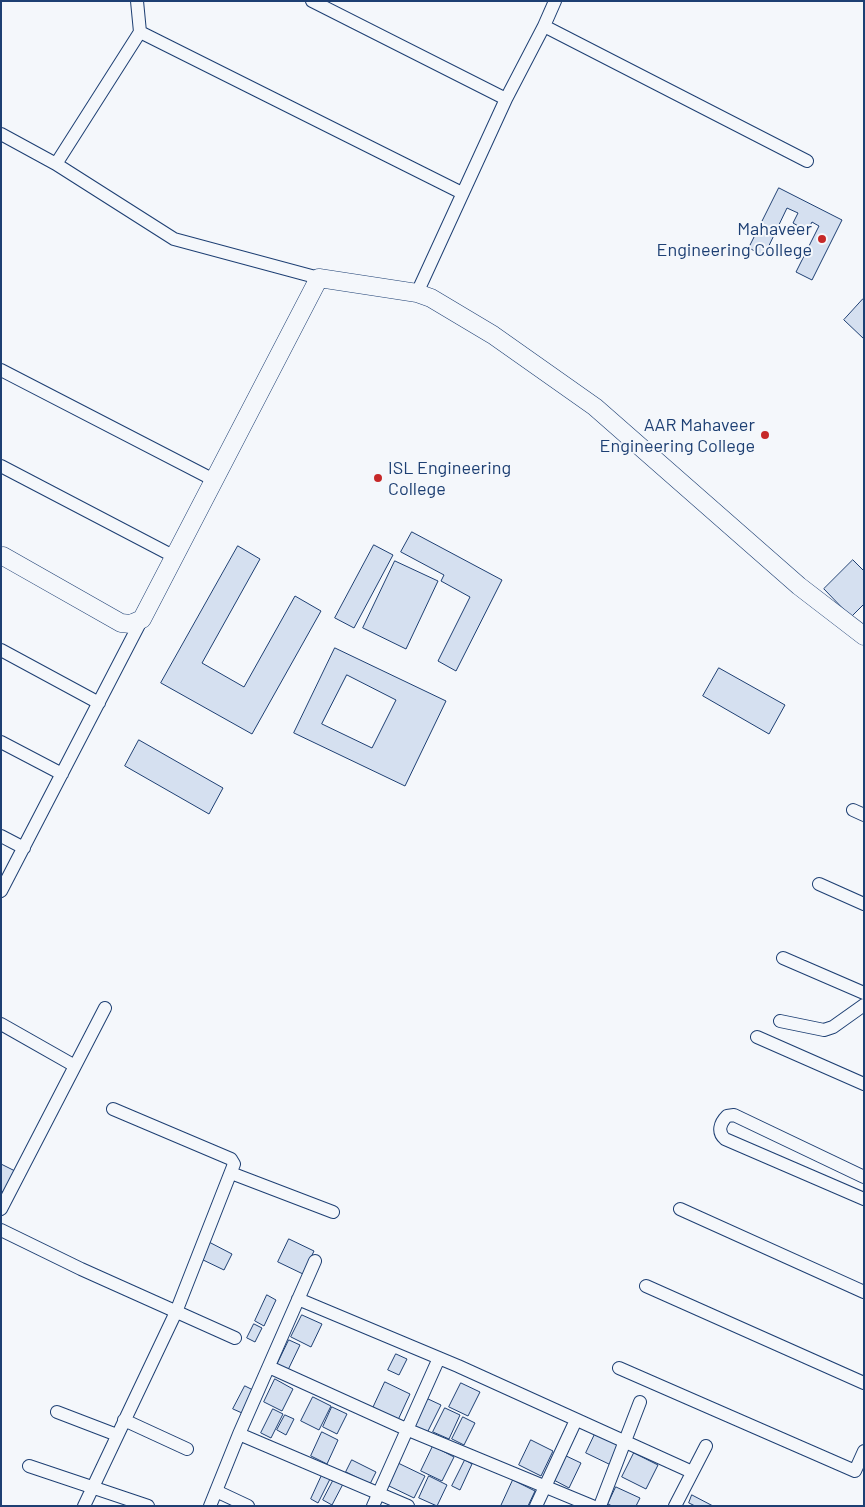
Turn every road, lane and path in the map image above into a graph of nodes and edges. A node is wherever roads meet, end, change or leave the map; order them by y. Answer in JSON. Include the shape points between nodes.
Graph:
{"nodes":[{"id":1,"x":137,"y":1,"type":"edge"},
{"id":2,"x":312,"y":1,"type":"edge"},
{"id":3,"x":555,"y":1,"type":"edge"},
{"id":4,"x":544,"y":26,"type":"junction"},
{"id":5,"x":140,"y":32,"type":"junction"},
{"id":6,"x":506,"y":99,"type":"junction"},
{"id":7,"x":1,"y":134,"type":"edge"},
{"id":8,"x":807,"y":160,"type":"dead end"},
{"id":9,"x":56,"y":164,"type":"junction"},
{"id":10,"x":462,"y":193,"type":"junction"},
{"id":11,"x":319,"y":278,"type":"junction"},
{"id":12,"x":417,"y":293,"type":"junction"},
{"id":13,"x":1,"y":370,"type":"edge"},
{"id":14,"x":1,"y":466,"type":"edge"},
{"id":15,"x":214,"y":480,"type":"junction"},
{"id":16,"x":2,"y":556,"type":"edge"},
{"id":17,"x":175,"y":557,"type":"junction"},
{"id":18,"x":142,"y":619,"type":"junction"},
{"id":19,"x":864,"y":636,"type":"edge"},
{"id":20,"x":1,"y":650,"type":"edge"},
{"id":21,"x":99,"y":703,"type":"junction"},
{"id":22,"x":1,"y":742,"type":"edge"},
{"id":23,"x":62,"y":774,"type":"junction"},
{"id":24,"x":1,"y":836,"type":"edge"},
{"id":25,"x":24,"y":848,"type":"junction"},
{"id":26,"x":819,"y":884,"type":"dead end"},
{"id":27,"x":1,"y":891,"type":"edge"},
{"id":28,"x":864,"y":904,"type":"edge"},
{"id":29,"x":783,"y":958,"type":"dead end"},
{"id":30,"x":864,"y":993,"type":"edge"},
{"id":31,"x":864,"y":1005,"type":"edge"},
{"id":32,"x":105,"y":1008,"type":"dead end"},
{"id":33,"x":780,"y":1021,"type":"dead end"},
{"id":34,"x":1,"y":1024,"type":"edge"},
{"id":35,"x":757,"y":1037,"type":"dead end"},
{"id":36,"x":75,"y":1066,"type":"junction"},
{"id":37,"x":864,"y":1084,"type":"edge"},
{"id":38,"x":113,"y":1109,"type":"dead end"},
{"id":39,"x":231,"y":1173,"type":"junction"},
{"id":40,"x":864,"y":1177,"type":"edge"},
{"id":41,"x":864,"y":1200,"type":"edge"},
{"id":42,"x":1,"y":1209,"type":"edge"},
{"id":43,"x":680,"y":1209,"type":"dead end"},
{"id":44,"x":333,"y":1212,"type":"dead end"},
{"id":45,"x":1,"y":1230,"type":"edge"},
{"id":46,"x":315,"y":1261,"type":"dead end"},
{"id":47,"x":646,"y":1286,"type":"dead end"},
{"id":48,"x":864,"y":1292,"type":"edge"},
{"id":49,"x":298,"y":1299,"type":"junction"},
{"id":50,"x":176,"y":1312,"type":"junction"},
{"id":51,"x":235,"y":1338,"type":"dead end"},
{"id":52,"x":438,"y":1358,"type":"junction"},
{"id":53,"x":269,"y":1367,"type":"junction"},
{"id":54,"x":619,"y":1368,"type":"dead end"},
{"id":55,"x":864,"y":1383,"type":"edge"},
{"id":56,"x":640,"y":1402,"type":"dead end"},
{"id":57,"x":58,"y":1412,"type":"dead end"},
{"id":58,"x":124,"y":1420,"type":"junction"},
{"id":59,"x":576,"y":1420,"type":"junction"},
{"id":60,"x":406,"y":1429,"type":"junction"},
{"id":61,"x":239,"y":1434,"type":"junction"},
{"id":62,"x":117,"y":1435,"type":"junction"},
{"id":63,"x":626,"y":1442,"type":"junction"},
{"id":64,"x":706,"y":1446,"type":"dead end"},
{"id":65,"x":187,"y":1449,"type":"dead end"},
{"id":66,"x":864,"y":1451,"type":"edge"},
{"id":67,"x":29,"y":1466,"type":"dead end"},
{"id":68,"x":692,"y":1472,"type":"junction"},
{"id":69,"x":860,"y":1473,"type":"edge"},
{"id":70,"x":93,"y":1486,"type":"junction"},
{"id":71,"x":544,"y":1487,"type":"junction"},
{"id":72,"x":216,"y":1491,"type":"junction"},
{"id":73,"x":376,"y":1500,"type":"edge"},
{"id":74,"x":84,"y":1506,"type":"edge"},
{"id":75,"x":148,"y":1506,"type":"edge"},
{"id":76,"x":210,"y":1506,"type":"edge"},
{"id":77,"x":248,"y":1506,"type":"edge"},
{"id":78,"x":408,"y":1506,"type":"edge"},
{"id":79,"x":536,"y":1506,"type":"edge"},
{"id":80,"x":592,"y":1506,"type":"edge"},
{"id":81,"x":600,"y":1506,"type":"edge"},
{"id":82,"x":675,"y":1506,"type":"edge"}],
"edges":[{"from":1,"to":5,"type":"street"},
{"from":2,"to":6,"type":"street"},
{"from":3,"to":4,"type":"street"},
{"from":4,"to":6,"type":"street"},
{"from":4,"to":8,"type":"street"},
{"from":5,"to":9,"type":"street"},
{"from":5,"to":10,"type":"street"},
{"from":6,"to":10,"type":"street"},
{"from":7,"to":9,"type":"street"},
{"from":9,"to":11,"type":"street","via":[[174,239]]},
{"from":10,"to":12,"type":"street"},
{"from":11,"to":12,"type":"street"},
{"from":11,"to":15,"type":"street"},
{"from":12,"to":19,"type":"street","via":[[493,335],[595,407],[799,586]]},
{"from":13,"to":15,"type":"street"},
{"from":14,"to":17,"type":"street"},
{"from":15,"to":17,"type":"street"},
{"from":16,"to":18,"type":"street","via":[[121,623],[131,624]]},
{"from":17,"to":18,"type":"street"},
{"from":18,"to":21,"type":"street"},
{"from":20,"to":21,"type":"street"},
{"from":21,"to":23,"type":"street"},
{"from":22,"to":23,"type":"street"},
{"from":23,"to":25,"type":"street"},
{"from":24,"to":25,"type":"street"},
{"from":25,"to":27,"type":"street"},
{"from":26,"to":28,"type":"street"},
{"from":29,"to":30,"type":"street"},
{"from":31,"to":33,"type":"street","via":[[824,1030]]},
{"from":32,"to":36,"type":"street"},
{"from":34,"to":36,"type":"street"},
{"from":35,"to":37,"type":"street"},
{"from":36,"to":42,"type":"street"},
{"from":38,"to":39,"type":"street","via":[[231,1159],[234,1164]]},
{"from":39,"to":44,"type":"street"},
{"from":39,"to":50,"type":"street"},
{"from":40,"to":41,"type":"street","via":[[734,1115],[727,1116],[720,1127],[725,1139]]},
{"from":43,"to":48,"type":"street"},
{"from":45,"to":50,"type":"street"},
{"from":46,"to":49,"type":"street"},
{"from":47,"to":55,"type":"street"},
{"from":49,"to":52,"type":"street"},
{"from":49,"to":53,"type":"street"},
{"from":50,"to":51,"type":"street"},
{"from":50,"to":58,"type":"street"},
{"from":52,"to":59,"type":"street"},
{"from":52,"to":60,"type":"street"},
{"from":53,"to":60,"type":"street"},
{"from":53,"to":61,"type":"street"},
{"from":54,"to":69,"type":"street"},
{"from":56,"to":63,"type":"street"},
{"from":57,"to":62,"type":"street"},
{"from":58,"to":62,"type":"street"},
{"from":58,"to":65,"type":"street"},
{"from":59,"to":63,"type":"street"},
{"from":59,"to":71,"type":"street"},
{"from":60,"to":71,"type":"street"},
{"from":60,"to":73,"type":"street"},
{"from":61,"to":72,"type":"street"},
{"from":61,"to":73,"type":"street"},
{"from":62,"to":70,"type":"street"},
{"from":63,"to":68,"type":"street"},
{"from":63,"to":81,"type":"street"},
{"from":64,"to":68,"type":"street"},
{"from":66,"to":69,"type":"street"},
{"from":67,"to":70,"type":"street"},
{"from":68,"to":82,"type":"street"},
{"from":70,"to":74,"type":"street"},
{"from":70,"to":75,"type":"street"},
{"from":71,"to":79,"type":"street"},
{"from":71,"to":80,"type":"street"},
{"from":72,"to":76,"type":"street"},
{"from":72,"to":77,"type":"street"},
{"from":73,"to":78,"type":"street"}]}
